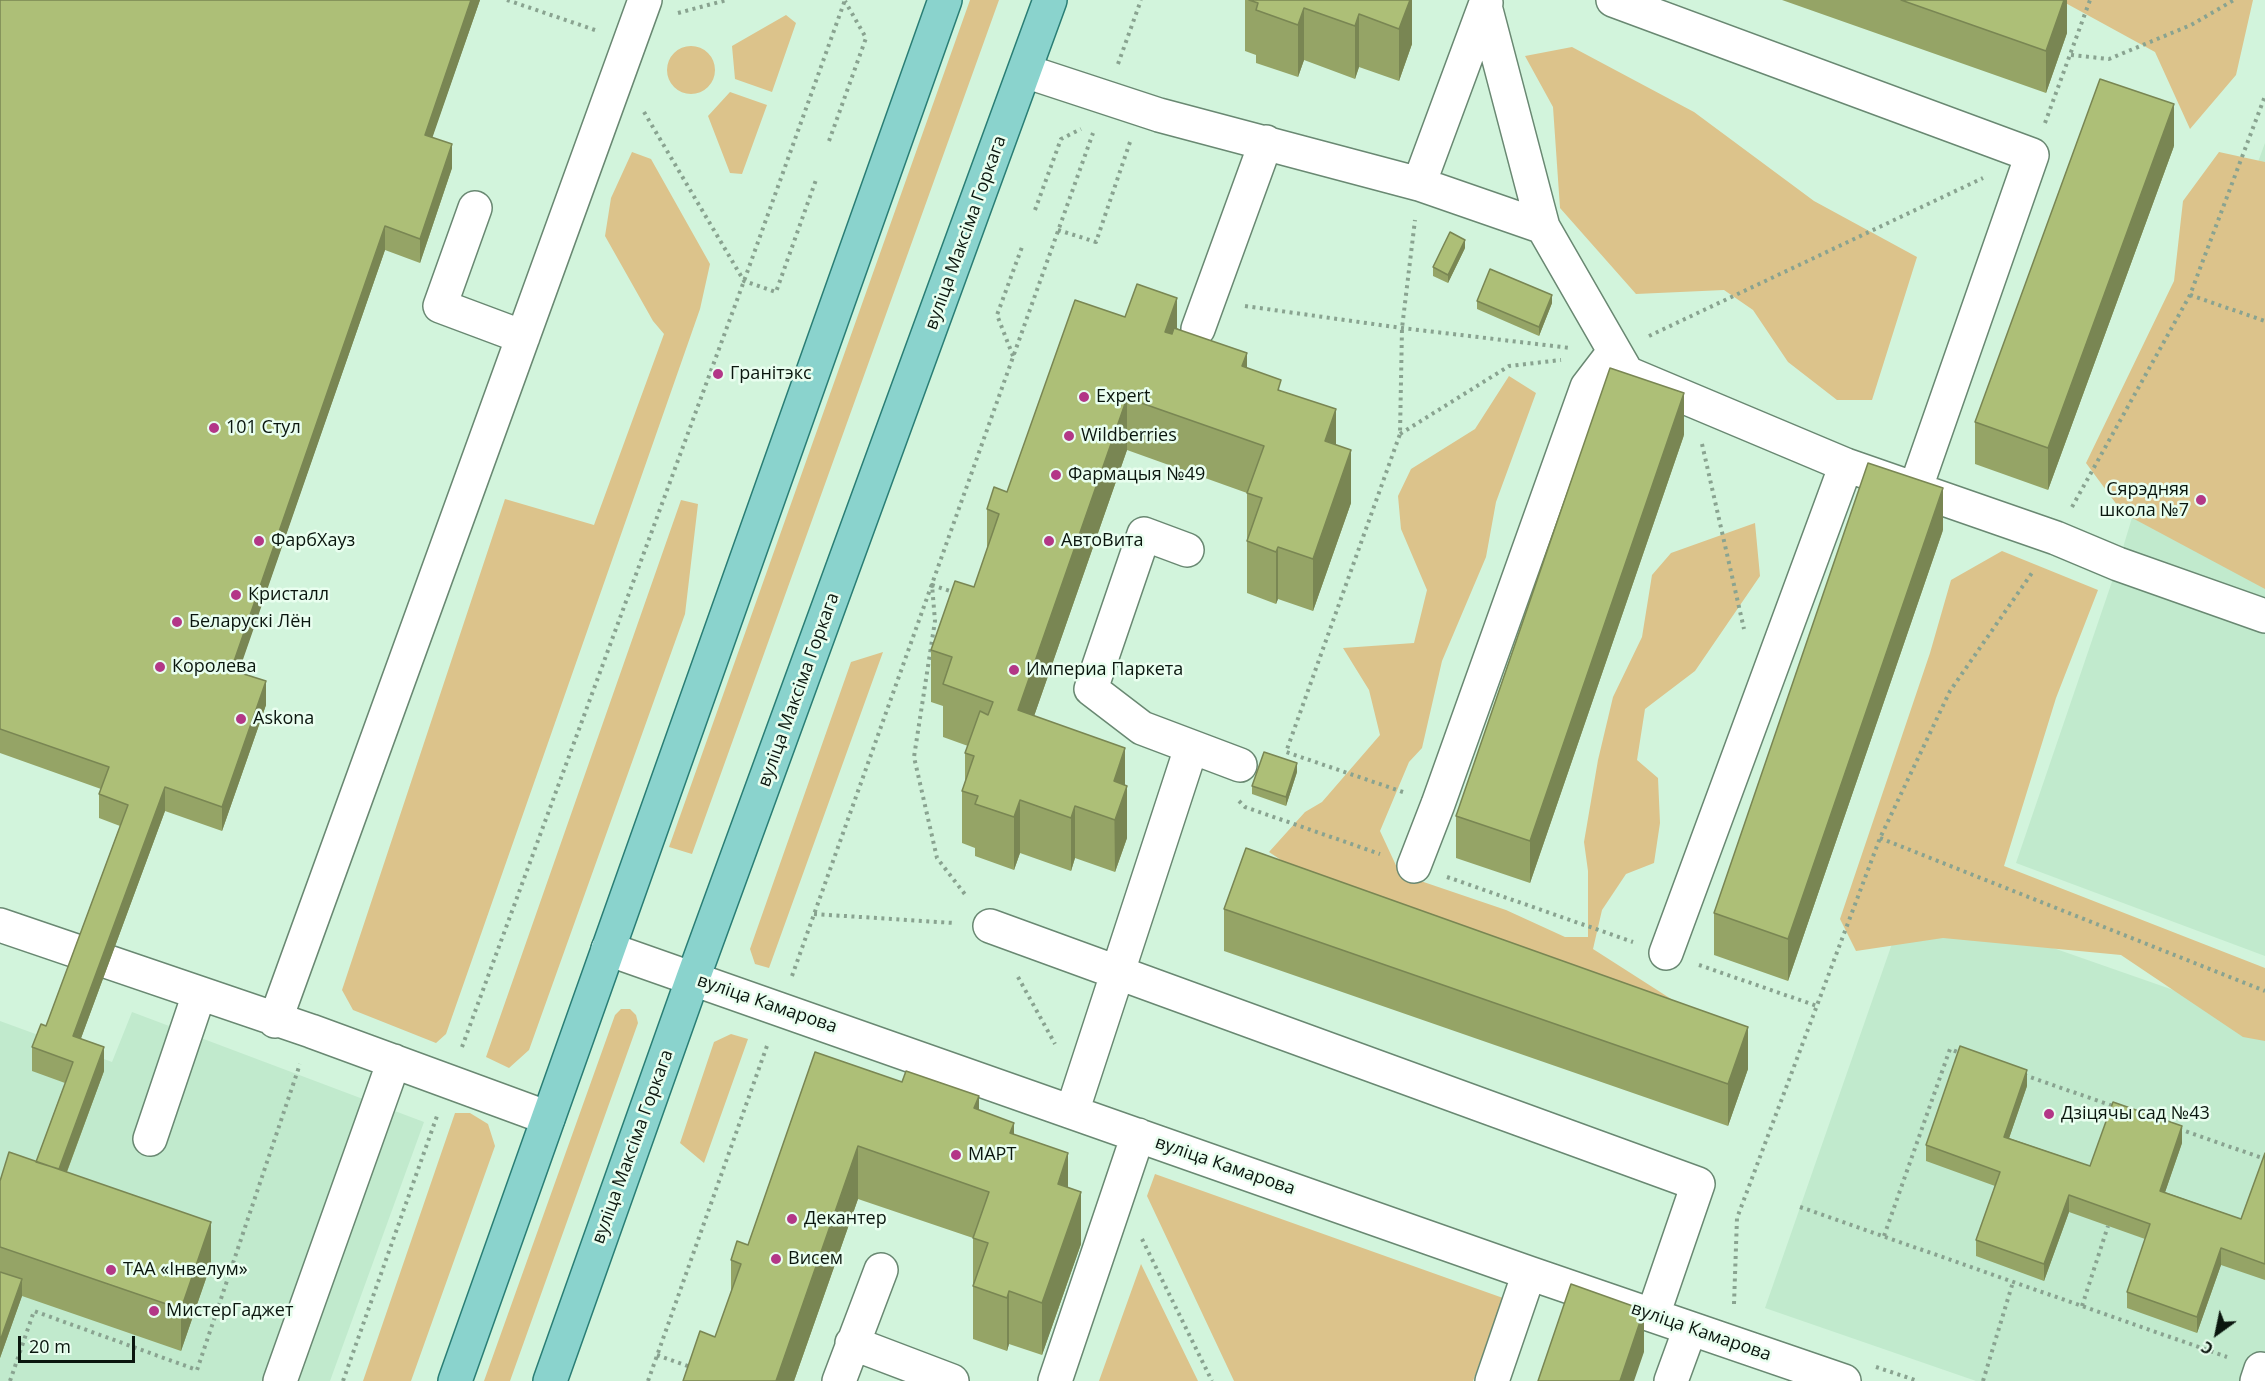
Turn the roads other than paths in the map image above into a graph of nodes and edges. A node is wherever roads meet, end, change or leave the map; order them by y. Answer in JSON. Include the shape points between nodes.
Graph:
{"nodes":[{"id":1,"x":645,"y":0,"type":"edge"},
{"id":2,"x":945,"y":0,"type":"edge"},
{"id":3,"x":1050,"y":0,"type":"edge"},
{"id":4,"x":1613,"y":0,"type":"edge"},
{"id":5,"x":1486,"y":3,"type":"edge"},
{"id":6,"x":1025,"y":71,"type":"junction"},
{"id":7,"x":1266,"y":142,"type":"junction"},
{"id":8,"x":1419,"y":184,"type":"junction"},
{"id":9,"x":475,"y":208,"type":"dead end"},
{"id":10,"x":1543,"y":227,"type":"junction"},
{"id":11,"x":1203,"y":315,"type":"road end"},
{"id":12,"x":523,"y":337,"type":"junction"},
{"id":13,"x":1613,"y":353,"type":"junction"},
{"id":14,"x":1846,"y":465,"type":"junction"},
{"id":15,"x":1915,"y":490,"type":"junction"},
{"id":16,"x":1188,"y":550,"type":"dead end"},
{"id":17,"x":2265,"y":616,"type":"edge"},
{"id":18,"x":1191,"y":748,"type":"junction"},
{"id":19,"x":1240,"y":765,"type":"dead end"},
{"id":20,"x":1414,"y":866,"type":"road end"},
{"id":21,"x":0,"y":925,"type":"edge"},
{"id":22,"x":990,"y":926,"type":"road end"},
{"id":23,"x":608,"y":949,"type":"junction"},
{"id":24,"x":1666,"y":953,"type":"road end"},
{"id":25,"x":1118,"y":973,"type":"junction"},
{"id":26,"x":693,"y":978,"type":"junction"},
{"id":27,"x":198,"y":994,"type":"junction"},
{"id":28,"x":275,"y":1021,"type":"junction"},
{"id":29,"x":394,"y":1061,"type":"junction"},
{"id":30,"x":1076,"y":1100,"type":"junction"},
{"id":31,"x":548,"y":1118,"type":"junction"},
{"id":32,"x":1138,"y":1135,"type":"junction"},
{"id":33,"x":150,"y":1139,"type":"dead end"},
{"id":34,"x":881,"y":1270,"type":"dead end"},
{"id":35,"x":1529,"y":1273,"type":"junction"},
{"id":36,"x":1653,"y":1315,"type":"junction"},
{"id":37,"x":1690,"y":1329,"type":"junction"},
{"id":38,"x":852,"y":1343,"type":"junction"},
{"id":39,"x":1833,"y":1379,"type":"edge"},
{"id":40,"x":280,"y":1381,"type":"edge"},
{"id":41,"x":455,"y":1381,"type":"edge"},
{"id":42,"x":550,"y":1381,"type":"edge"},
{"id":43,"x":839,"y":1381,"type":"edge"},
{"id":44,"x":952,"y":1381,"type":"edge"},
{"id":45,"x":1055,"y":1381,"type":"edge"},
{"id":46,"x":1492,"y":1381,"type":"edge"},
{"id":47,"x":1671,"y":1381,"type":"edge"}],
"edges":[{"from":1,"to":12,"type":"street"},
{"from":2,"to":23,"type":"main road"},
{"from":3,"to":6,"type":"main road","name":"вуліца Максіма Горкага"},
{"from":4,"to":15,"type":"street","via":[[2032,155]]},
{"from":5,"to":8,"type":"street"},
{"from":5,"to":10,"type":"street"},
{"from":6,"to":7,"type":"street","via":[[1142,110]]},
{"from":6,"to":26,"type":"main road","name":"вуліца Максіма Горкага"},
{"from":7,"to":8,"type":"street"},
{"from":7,"to":11,"type":"street"},
{"from":8,"to":10,"type":"street"},
{"from":9,"to":12,"type":"street","via":[[440,306]]},
{"from":10,"to":13,"type":"street"},
{"from":12,"to":28,"type":"street"},
{"from":13,"to":14,"type":"street","via":[[1627,373]]},
{"from":13,"to":20,"type":"street","via":[[1587,387]]},
{"from":14,"to":15,"type":"street"},
{"from":14,"to":24,"type":"street"},
{"from":15,"to":17,"type":"street"},
{"from":16,"to":18,"type":"street","via":[[1144,534],[1091,689],[1142,728]]},
{"from":18,"to":19,"type":"street"},
{"from":18,"to":25,"type":"street"},
{"from":21,"to":27,"type":"street"},
{"from":22,"to":25,"type":"street"},
{"from":23,"to":26,"type":"street","name":"вуліца Камарова"},
{"from":23,"to":31,"type":"main road"},
{"from":25,"to":30,"type":"street"},
{"from":25,"to":36,"type":"street","via":[[1698,1184]]},
{"from":26,"to":30,"type":"street","name":"вуліца Камарова","via":[[780,1009]]},
{"from":26,"to":42,"type":"main road","name":"вуліца Максіма Горкага"},
{"from":27,"to":28,"type":"street"},
{"from":27,"to":33,"type":"street"},
{"from":28,"to":29,"type":"street"},
{"from":29,"to":31,"type":"street"},
{"from":29,"to":40,"type":"street"},
{"from":30,"to":32,"type":"street","name":"вуліца Камарова"},
{"from":31,"to":41,"type":"main road"},
{"from":32,"to":35,"type":"street","name":"вуліца Камарова"},
{"from":32,"to":45,"type":"street"},
{"from":34,"to":38,"type":"street"},
{"from":35,"to":36,"type":"street","name":"вуліца Камарова"},
{"from":35,"to":46,"type":"street"},
{"from":36,"to":37,"type":"street","name":"вуліца Камарова"},
{"from":37,"to":39,"type":"street","name":"вуліца Камарова"},
{"from":37,"to":47,"type":"street"},
{"from":38,"to":43,"type":"street"},
{"from":38,"to":44,"type":"street"}]}
